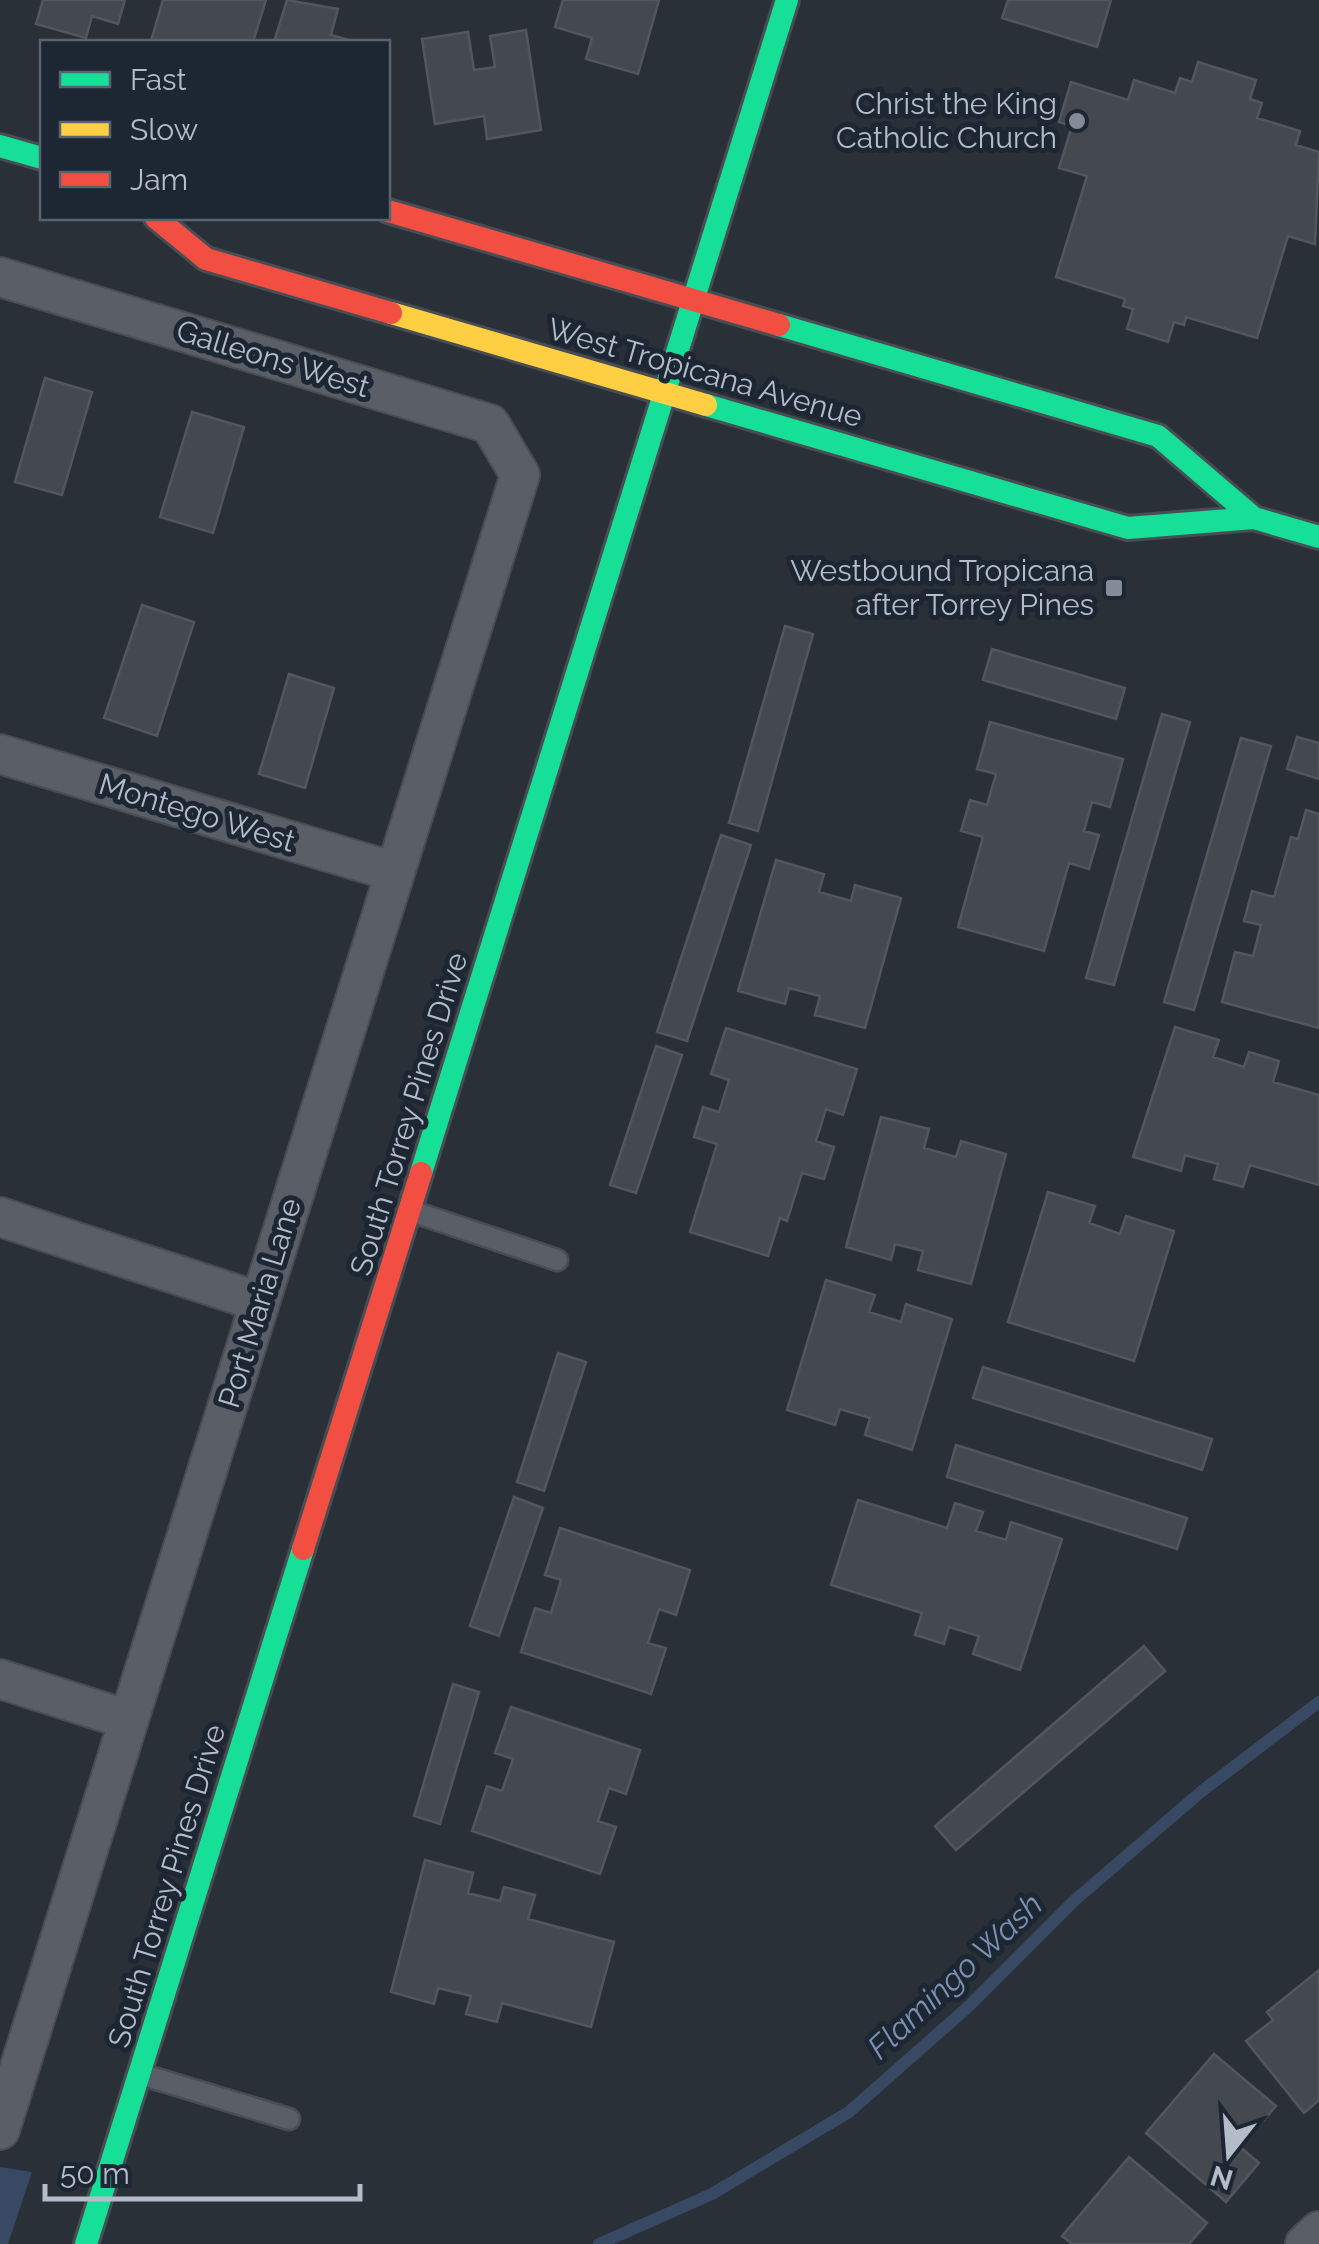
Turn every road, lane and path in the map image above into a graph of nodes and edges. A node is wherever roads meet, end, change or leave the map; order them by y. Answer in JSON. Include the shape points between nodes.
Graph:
{"nodes":[{"id":1,"x":787,"y":0,"type":"edge"},
{"id":2,"x":0,"y":146,"type":"edge"},
{"id":3,"x":40,"y":157,"type":"edge"},
{"id":4,"x":390,"y":212,"type":"edge"},
{"id":5,"x":158,"y":220,"type":"edge"},
{"id":6,"x":0,"y":277,"type":"edge"},
{"id":7,"x":694,"y":301,"type":"junction"},
{"id":8,"x":666,"y":393,"type":"junction"},
{"id":9,"x":520,"y":475,"type":"joint"},
{"id":10,"x":1254,"y":518,"type":"junction"},
{"id":11,"x":1319,"y":537,"type":"edge"},
{"id":12,"x":0,"y":754,"type":"edge"},
{"id":13,"x":395,"y":872,"type":"junction"},
{"id":14,"x":410,"y":1210,"type":"junction"},
{"id":15,"x":0,"y":1217,"type":"edge"},
{"id":16,"x":556,"y":1260,"type":"dead end"},
{"id":17,"x":260,"y":1302,"type":"junction"},
{"id":18,"x":0,"y":1679,"type":"edge"},
{"id":19,"x":129,"y":1720,"type":"junction"},
{"id":20,"x":140,"y":2074,"type":"junction"},
{"id":21,"x":289,"y":2119,"type":"dead end"},
{"id":22,"x":0,"y":2130,"type":"edge"},
{"id":23,"x":1319,"y":2231,"type":"edge"},
{"id":24,"x":86,"y":2244,"type":"edge"},
{"id":25,"x":1305,"y":2244,"type":"edge"}],
"edges":[{"from":1,"to":7,"type":"main road","name":"South Torrey Pines Drive"},
{"from":2,"to":3,"type":"main road"},
{"from":4,"to":7,"type":"main road","name":"West Tropicana Avenue"},
{"from":5,"to":8,"type":"main road","name":"West Tropicana Avenue","via":[[206,259]]},
{"from":6,"to":9,"type":"street","name":"Galleons West","via":[[490,424]]},
{"from":7,"to":8,"type":"main road","name":"South Torrey Pines Drive"},
{"from":7,"to":10,"type":"main road","name":"West Tropicana Avenue","via":[[1158,436]]},
{"from":8,"to":10,"type":"main road","name":"West Tropicana Avenue","via":[[1128,528]]},
{"from":8,"to":14,"type":"main road","name":"South Torrey Pines Drive"},
{"from":9,"to":13,"type":"street","name":"Port Maria Lane"},
{"from":10,"to":11,"type":"main road","name":"West Tropicana Avenue"},
{"from":12,"to":13,"type":"street","name":"Montego West"},
{"from":13,"to":17,"type":"street","name":"Port Maria Lane"},
{"from":14,"to":16,"type":"lane"},
{"from":14,"to":20,"type":"main road","name":"South Torrey Pines Drive"},
{"from":15,"to":17,"type":"street"},
{"from":17,"to":19,"type":"street","name":"Port Maria Lane"},
{"from":18,"to":19,"type":"street"},
{"from":19,"to":22,"type":"street","name":"Port Maria Lane"},
{"from":20,"to":21,"type":"lane"},
{"from":20,"to":24,"type":"main road","name":"South Torrey Pines Drive"},
{"from":23,"to":25,"type":"street"}]}
